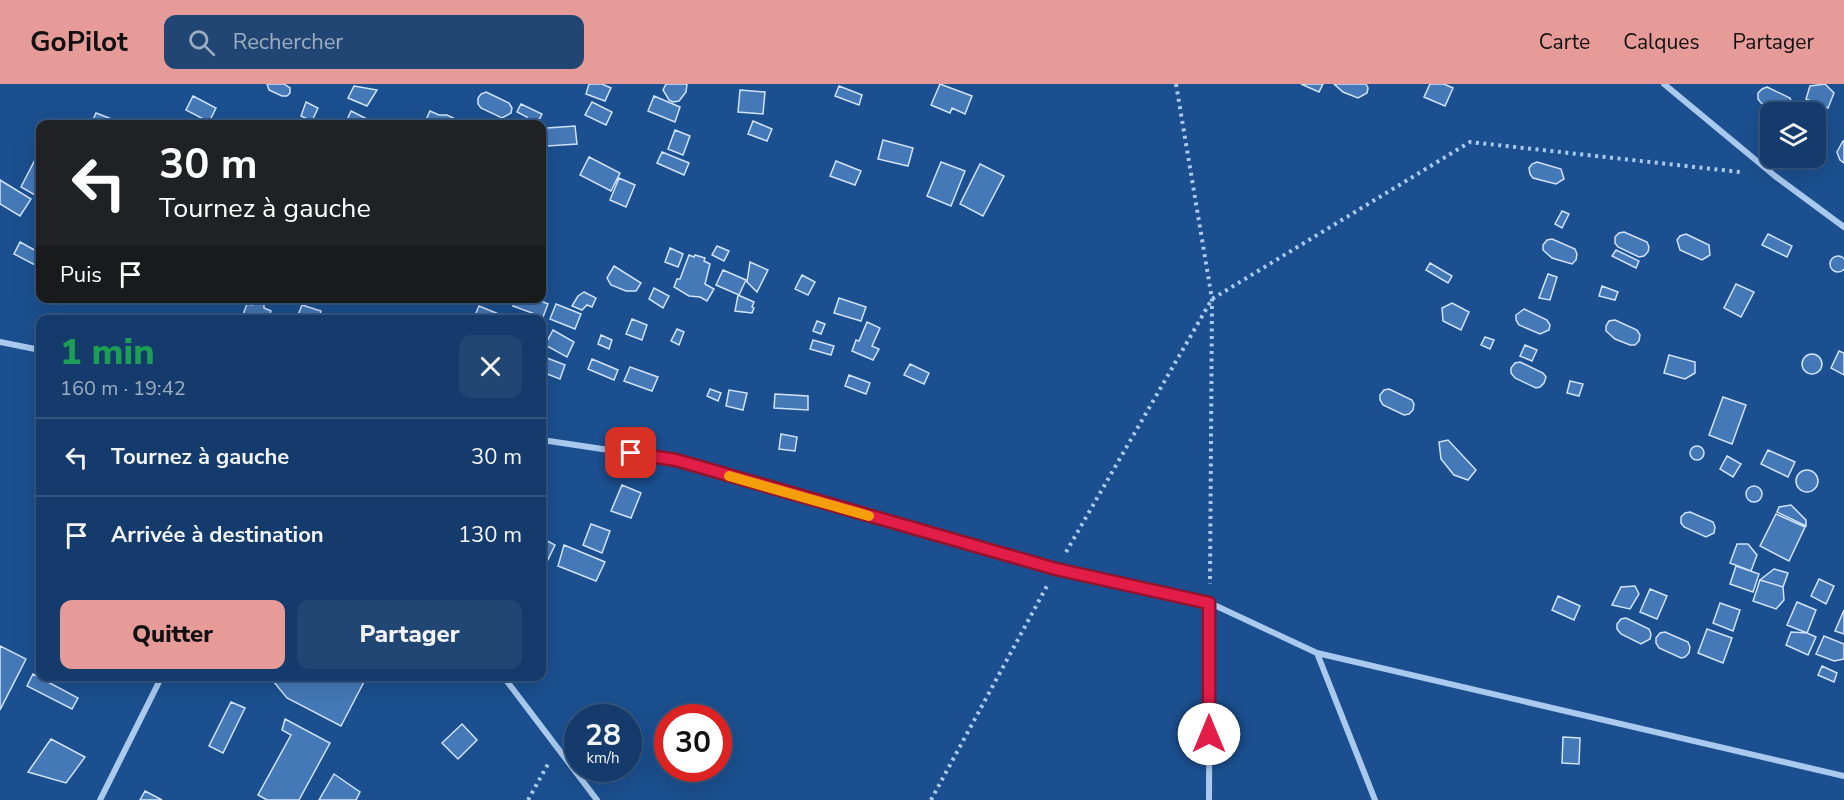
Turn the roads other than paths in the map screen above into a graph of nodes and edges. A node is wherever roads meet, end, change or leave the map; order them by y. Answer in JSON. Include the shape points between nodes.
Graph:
{"nodes":[{"id":1,"x":1665,"y":84,"type":"edge"},
{"id":2,"x":1844,"y":227,"type":"edge"},
{"id":3,"x":0,"y":342,"type":"edge"},
{"id":4,"x":36,"y":349,"type":"edge"},
{"id":5,"x":546,"y":441,"type":"edge"},
{"id":6,"x":1209,"y":603,"type":"junction"},
{"id":7,"x":1317,"y":653,"type":"junction"},
{"id":8,"x":160,"y":681,"type":"edge"},
{"id":9,"x":507,"y":681,"type":"edge"},
{"id":10,"x":1844,"y":776,"type":"edge"},
{"id":11,"x":100,"y":800,"type":"edge"},
{"id":12,"x":597,"y":800,"type":"edge"},
{"id":13,"x":1209,"y":800,"type":"edge"},
{"id":14,"x":1375,"y":800,"type":"edge"}],
"edges":[{"from":1,"to":2,"type":"street"},
{"from":3,"to":4,"type":"street"},
{"from":5,"to":6,"type":"street","via":[[676,460],[1056,569]]},
{"from":6,"to":7,"type":"street"},
{"from":6,"to":13,"type":"street"},
{"from":7,"to":10,"type":"street"},
{"from":7,"to":14,"type":"street"},
{"from":8,"to":11,"type":"street"},
{"from":9,"to":12,"type":"street"}]}
